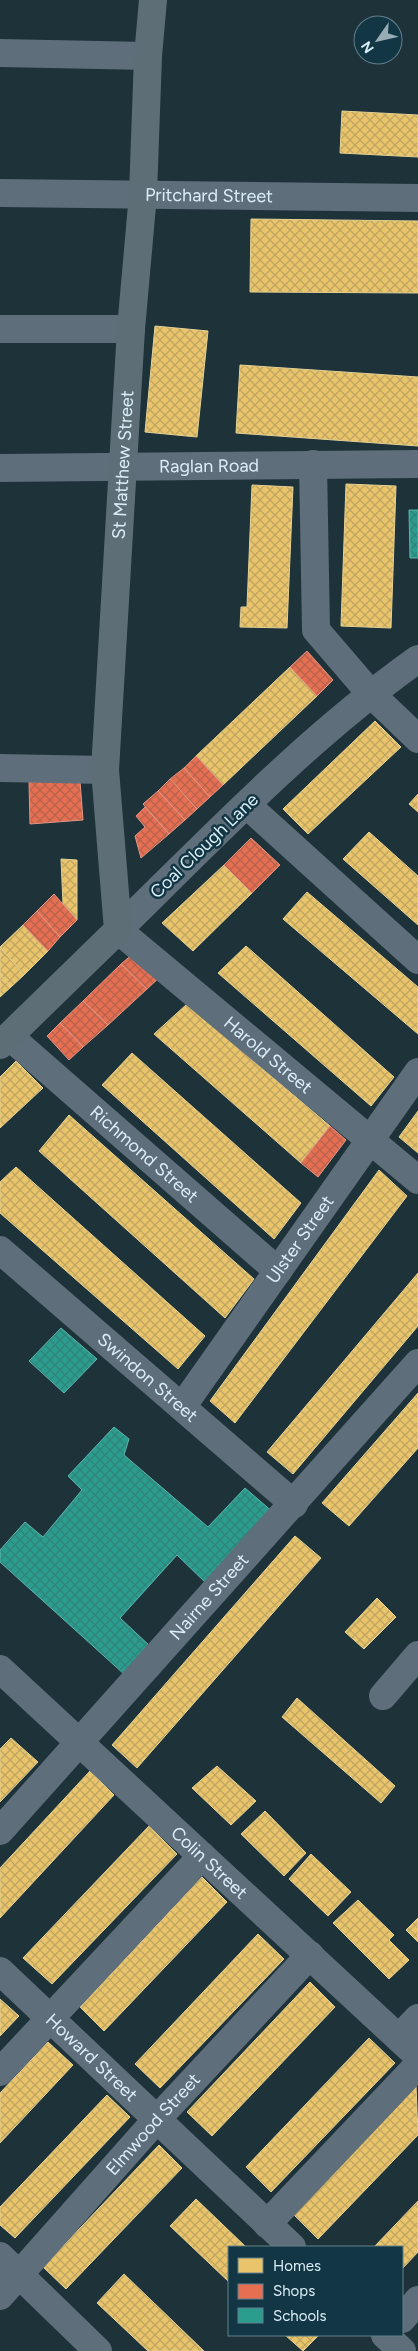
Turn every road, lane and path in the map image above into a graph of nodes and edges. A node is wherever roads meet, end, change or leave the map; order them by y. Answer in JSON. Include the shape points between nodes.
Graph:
{"nodes":[{"id":1,"x":153,"y":0,"type":"edge"},
{"id":2,"x":0,"y":53,"type":"edge"},
{"id":3,"x":148,"y":56,"type":"junction"},
{"id":4,"x":0,"y":192,"type":"edge"},
{"id":5,"x":143,"y":194,"type":"junction"},
{"id":6,"x":418,"y":198,"type":"edge"},
{"id":7,"x":0,"y":329,"type":"edge"},
{"id":8,"x":131,"y":329,"type":"junction"},
{"id":9,"x":313,"y":464,"type":"junction"},
{"id":10,"x":418,"y":464,"type":"edge"},
{"id":11,"x":123,"y":467,"type":"junction"},
{"id":12,"x":0,"y":468,"type":"edge"},
{"id":13,"x":418,"y":659,"type":"edge"},
{"id":14,"x":370,"y":693,"type":"junction"},
{"id":15,"x":418,"y":739,"type":"edge"},
{"id":16,"x":0,"y":768,"type":"edge"},
{"id":17,"x":105,"y":770,"type":"junction"},
{"id":18,"x":247,"y":805,"type":"junction"},
{"id":19,"x":118,"y":930,"type":"junction"},
{"id":20,"x":418,"y":960,"type":"edge"},
{"id":21,"x":5,"y":1041,"type":"edge"},
{"id":22,"x":418,"y":1072,"type":"edge"},
{"id":23,"x":371,"y":1140,"type":"junction"},
{"id":24,"x":418,"y":1180,"type":"edge"},
{"id":25,"x":0,"y":1250,"type":"edge"},
{"id":26,"x":278,"y":1271,"type":"junction"},
{"id":27,"x":418,"y":1364,"type":"edge"},
{"id":28,"x":182,"y":1407,"type":"junction"},
{"id":29,"x":294,"y":1504,"type":"junction"},
{"id":30,"x":418,"y":1655,"type":"edge"},
{"id":31,"x":0,"y":1669,"type":"edge"},
{"id":32,"x":383,"y":1696,"type":"dead end"},
{"id":33,"x":79,"y":1743,"type":"junction"},
{"id":34,"x":0,"y":1830,"type":"edge"},
{"id":35,"x":202,"y":1856,"type":"junction"},
{"id":36,"x":310,"y":1956,"type":"junction"},
{"id":37,"x":0,"y":1971,"type":"edge"},
{"id":38,"x":49,"y":2017,"type":"junction"},
{"id":39,"x":418,"y":2018,"type":"edge"},
{"id":40,"x":408,"y":2047,"type":"edge"},
{"id":41,"x":418,"y":2065,"type":"edge"},
{"id":42,"x":0,"y":2072,"type":"edge"},
{"id":43,"x":157,"y":2119,"type":"junction"},
{"id":44,"x":267,"y":2224,"type":"junction"},
{"id":45,"x":291,"y":2246,"type":"edge"},
{"id":46,"x":10,"y":2265,"type":"edge"},
{"id":47,"x":0,"y":2296,"type":"edge"},
{"id":48,"x":418,"y":2300,"type":"edge"},
{"id":49,"x":403,"y":2321,"type":"edge"},
{"id":50,"x":98,"y":2351,"type":"edge"}],
"edges":[{"from":1,"to":3,"type":"main road","name":"St Matthew Street"},
{"from":2,"to":3,"type":"street"},
{"from":3,"to":5,"type":"main road","name":"St Matthew Street"},
{"from":4,"to":5,"type":"street","name":"Pritchard Street"},
{"from":5,"to":6,"type":"street","name":"Pritchard Street"},
{"from":5,"to":8,"type":"main road","name":"St Matthew Street"},
{"from":7,"to":8,"type":"street"},
{"from":8,"to":11,"type":"main road","name":"St Matthew Street"},
{"from":9,"to":10,"type":"street","name":"Raglan Road"},
{"from":9,"to":11,"type":"street","name":"Raglan Road"},
{"from":9,"to":14,"type":"street","via":[[316,630]]},
{"from":11,"to":12,"type":"street","name":"Raglan Road"},
{"from":11,"to":17,"type":"main road","name":"St Matthew Street"},
{"from":13,"to":14,"type":"street","name":"Coal Clough Lane"},
{"from":14,"to":15,"type":"street"},
{"from":14,"to":18,"type":"street","name":"Coal Clough Lane"},
{"from":16,"to":17,"type":"street"},
{"from":17,"to":19,"type":"main road","name":"St Matthew Street"},
{"from":18,"to":19,"type":"street","name":"Coal Clough Lane"},
{"from":18,"to":20,"type":"street"},
{"from":19,"to":21,"type":"main road","name":"Coal Clough Lane"},
{"from":19,"to":23,"type":"street","name":"Harold Street"},
{"from":21,"to":26,"type":"street","name":"Richmond Street"},
{"from":22,"to":23,"type":"street","name":"Ulster Street"},
{"from":23,"to":24,"type":"street","name":"Harold Street"},
{"from":23,"to":26,"type":"street","name":"Ulster Street"},
{"from":25,"to":28,"type":"street","name":"Swindon Street"},
{"from":26,"to":28,"type":"street","name":"Ulster Street"},
{"from":27,"to":29,"type":"street","name":"Nairne Street"},
{"from":28,"to":29,"type":"street","name":"Swindon Street"},
{"from":29,"to":33,"type":"street","name":"Nairne Street"},
{"from":30,"to":32,"type":"street"},
{"from":31,"to":33,"type":"street","name":"Colin Street"},
{"from":33,"to":34,"type":"street","name":"Nairne Street"},
{"from":33,"to":35,"type":"street","name":"Colin Street"},
{"from":35,"to":36,"type":"street","name":"Colin Street"},
{"from":35,"to":38,"type":"street"},
{"from":36,"to":40,"type":"street","name":"Colin Street"},
{"from":36,"to":43,"type":"street","name":"Elmwood Street"},
{"from":37,"to":38,"type":"street","name":"Howard Street"},
{"from":38,"to":42,"type":"street"},
{"from":38,"to":43,"type":"street","name":"Howard Street"},
{"from":39,"to":40,"type":"street"},
{"from":41,"to":44,"type":"street"},
{"from":43,"to":44,"type":"street","name":"Howard Street"},
{"from":43,"to":46,"type":"street","name":"Elmwood Street"},
{"from":44,"to":45,"type":"street","name":"Howard Street"},
{"from":46,"to":47,"type":"street","name":"Elmwood Street"},
{"from":46,"to":50,"type":"street"},
{"from":48,"to":49,"type":"street"}]}
